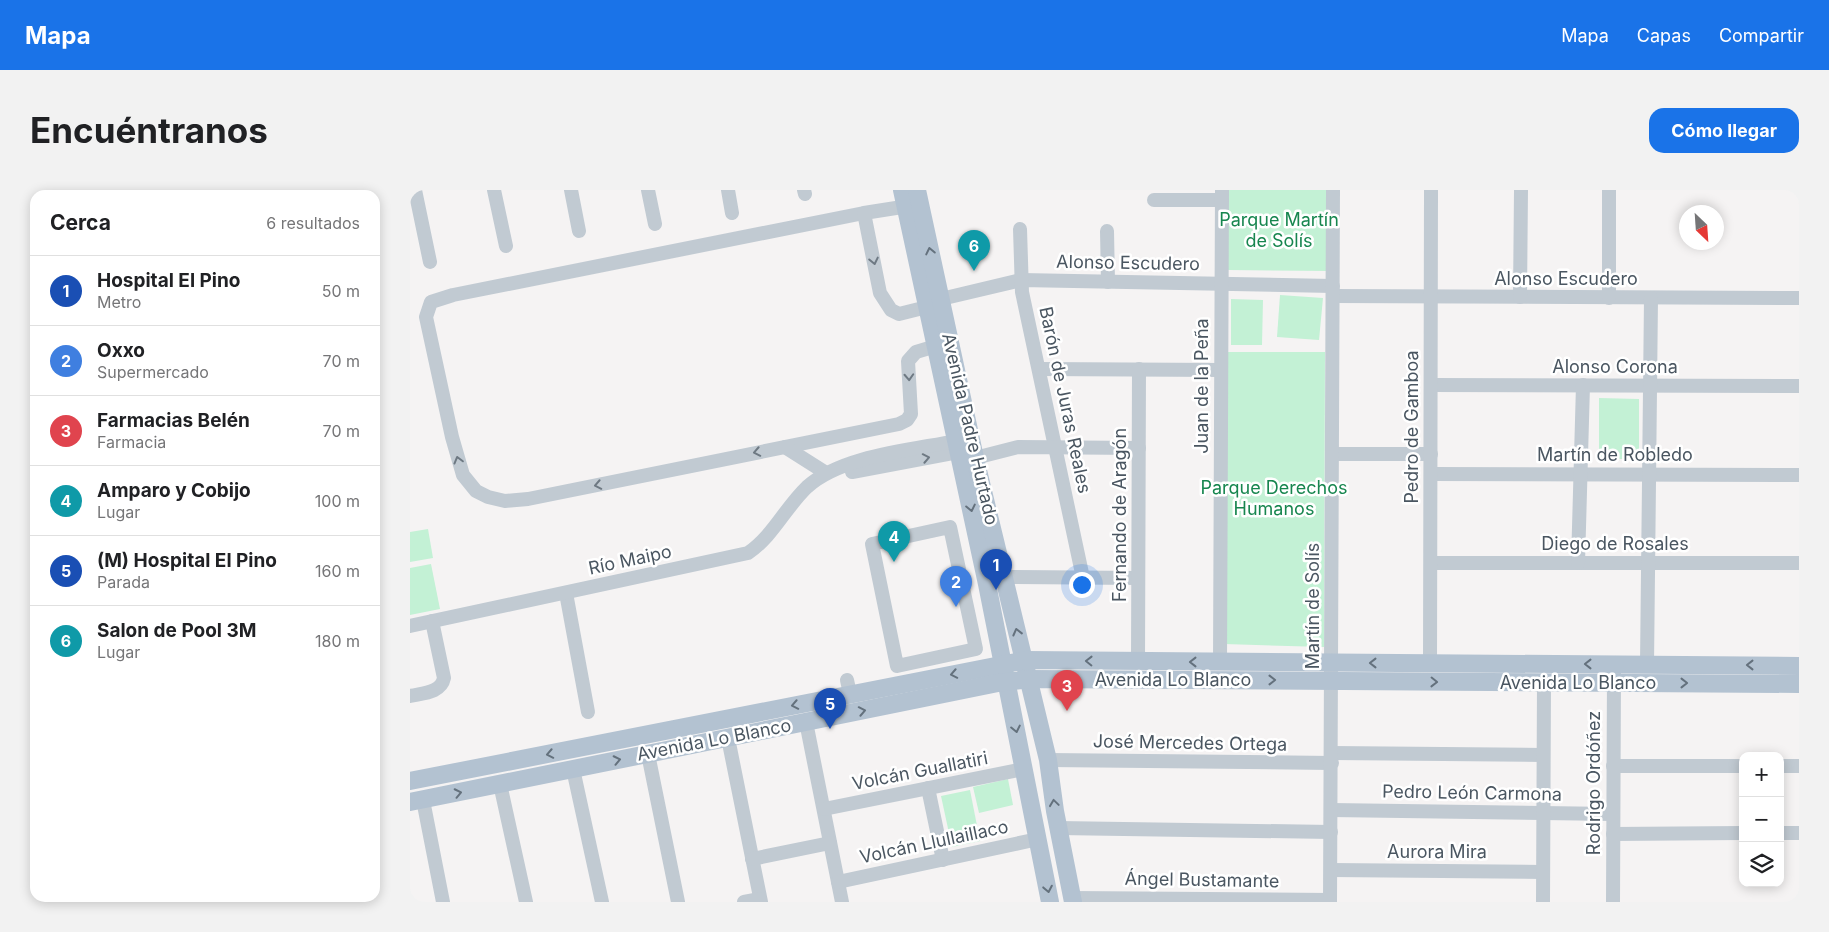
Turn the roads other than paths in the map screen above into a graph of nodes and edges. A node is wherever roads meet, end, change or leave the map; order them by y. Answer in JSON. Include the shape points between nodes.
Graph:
{"nodes":[{"id":1,"x":415,"y":190,"type":"edge"},
{"id":2,"x":494,"y":190,"type":"edge"},
{"id":3,"x":571,"y":190,"type":"edge"},
{"id":4,"x":648,"y":190,"type":"edge"},
{"id":5,"x":728,"y":190,"type":"edge"},
{"id":6,"x":1333,"y":190,"type":"edge"},
{"id":7,"x":1431,"y":190,"type":"edge"},
{"id":8,"x":1521,"y":190,"type":"edge"},
{"id":9,"x":1609,"y":190,"type":"edge"},
{"id":10,"x":1222,"y":195,"type":"edge"},
{"id":11,"x":911,"y":198,"type":"edge"},
{"id":12,"x":1154,"y":200,"type":"dead end"},
{"id":13,"x":732,"y":213,"type":"dead end"},
{"id":14,"x":864,"y":213,"type":"junction"},
{"id":15,"x":655,"y":224,"type":"dead end"},
{"id":16,"x":1020,"y":229,"type":"dead end"},
{"id":17,"x":579,"y":230,"type":"dead end"},
{"id":18,"x":1107,"y":231,"type":"dead end"},
{"id":19,"x":506,"y":246,"type":"dead end"},
{"id":20,"x":430,"y":262,"type":"dead end"},
{"id":21,"x":1021,"y":280,"type":"junction"},
{"id":22,"x":1108,"y":282,"type":"junction"},
{"id":23,"x":1221,"y":284,"type":"junction"},
{"id":24,"x":1333,"y":291,"type":"junction"},
{"id":25,"x":1431,"y":297,"type":"junction"},
{"id":26,"x":1520,"y":297,"type":"junction"},
{"id":27,"x":1609,"y":298,"type":"junction"},
{"id":28,"x":1651,"y":298,"type":"junction"},
{"id":29,"x":1799,"y":298,"type":"edge"},
{"id":30,"x":934,"y":303,"type":"junction"},
{"id":31,"x":936,"y":346,"type":"junction"},
{"id":32,"x":1039,"y":369,"type":"junction"},
{"id":33,"x":1139,"y":370,"type":"junction"},
{"id":34,"x":1221,"y":370,"type":"junction"},
{"id":35,"x":1431,"y":385,"type":"junction"},
{"id":36,"x":1582,"y":386,"type":"junction"},
{"id":37,"x":1650,"y":386,"type":"junction"},
{"id":38,"x":1799,"y":386,"type":"edge"},
{"id":39,"x":957,"y":446,"type":"junction"},
{"id":40,"x":785,"y":447,"type":"junction"},
{"id":41,"x":1056,"y":447,"type":"junction"},
{"id":42,"x":1139,"y":448,"type":"junction"},
{"id":43,"x":1332,"y":454,"type":"junction"},
{"id":44,"x":1431,"y":454,"type":"junction"},
{"id":45,"x":976,"y":458,"type":"junction"},
{"id":46,"x":826,"y":474,"type":"junction"},
{"id":47,"x":1431,"y":474,"type":"junction"},
{"id":48,"x":1580,"y":474,"type":"junction"},
{"id":49,"x":1649,"y":474,"type":"junction"},
{"id":50,"x":1799,"y":474,"type":"edge"},
{"id":51,"x":872,"y":544,"type":"joint"},
{"id":52,"x":1431,"y":563,"type":"junction"},
{"id":53,"x":1578,"y":563,"type":"junction"},
{"id":54,"x":1648,"y":563,"type":"junction"},
{"id":55,"x":1799,"y":563,"type":"edge"},
{"id":56,"x":1003,"y":577,"type":"junction"},
{"id":57,"x":1083,"y":578,"type":"junction"},
{"id":58,"x":1138,"y":578,"type":"junction"},
{"id":59,"x":566,"y":593,"type":"junction"},
{"id":60,"x":432,"y":621,"type":"junction"},
{"id":61,"x":410,"y":626,"type":"edge"},
{"id":62,"x":1026,"y":660,"type":"junction"},
{"id":63,"x":1138,"y":662,"type":"junction"},
{"id":64,"x":1220,"y":662,"type":"junction"},
{"id":65,"x":1332,"y":663,"type":"junction"},
{"id":66,"x":1430,"y":663,"type":"junction"},
{"id":67,"x":1002,"y":664,"type":"junction"},
{"id":68,"x":1614,"y":664,"type":"junction"},
{"id":69,"x":1648,"y":665,"type":"junction"},
{"id":70,"x":1799,"y":666,"type":"edge"},
{"id":71,"x":1030,"y":679,"type":"junction"},
{"id":72,"x":1332,"y":681,"type":"junction"},
{"id":73,"x":1006,"y":682,"type":"junction"},
{"id":74,"x":1544,"y":683,"type":"junction"},
{"id":75,"x":1614,"y":683,"type":"junction"},
{"id":76,"x":1799,"y":684,"type":"edge"},
{"id":77,"x":410,"y":696,"type":"edge"},
{"id":78,"x":588,"y":712,"type":"dead end"},
{"id":79,"x":806,"y":722,"type":"junction"},
{"id":80,"x":728,"y":738,"type":"junction"},
{"id":81,"x":648,"y":754,"type":"junction"},
{"id":82,"x":1543,"y":755,"type":"junction"},
{"id":83,"x":1332,"y":758,"type":"junction"},
{"id":84,"x":1048,"y":760,"type":"junction"},
{"id":85,"x":1613,"y":766,"type":"junction"},
{"id":86,"x":1739,"y":766,"type":"edge"},
{"id":87,"x":1784,"y":766,"type":"edge"},
{"id":88,"x":1799,"y":766,"type":"edge"},
{"id":89,"x":1024,"y":768,"type":"junction"},
{"id":90,"x":573,"y":769,"type":"junction"},
{"id":91,"x":410,"y":782,"type":"edge"},
{"id":92,"x":500,"y":784,"type":"junction"},
{"id":93,"x":928,"y":788,"type":"junction"},
{"id":94,"x":416,"y":801,"type":"edge"},
{"id":95,"x":824,"y":809,"type":"junction"},
{"id":96,"x":1331,"y":810,"type":"junction"},
{"id":97,"x":1543,"y":813,"type":"junction"},
{"id":98,"x":1613,"y":814,"type":"junction"},
{"id":99,"x":1058,"y":828,"type":"junction"},
{"id":100,"x":1331,"y":832,"type":"junction"},
{"id":101,"x":1739,"y":833,"type":"edge"},
{"id":102,"x":1784,"y":833,"type":"edge"},
{"id":103,"x":1799,"y":833,"type":"edge"},
{"id":104,"x":1613,"y":834,"type":"junction"},
{"id":105,"x":1038,"y":839,"type":"junction"},
{"id":106,"x":830,"y":842,"type":"junction"},
{"id":107,"x":752,"y":859,"type":"junction"},
{"id":108,"x":943,"y":860,"type":"junction"},
{"id":109,"x":1331,"y":870,"type":"junction"},
{"id":110,"x":1543,"y":872,"type":"junction"},
{"id":111,"x":838,"y":882,"type":"junction"},
{"id":112,"x":760,"y":900,"type":"edge"},
{"id":113,"x":1073,"y":900,"type":"edge"},
{"id":114,"x":1259,"y":901,"type":"edge"},
{"id":115,"x":1330,"y":901,"type":"edge"},
{"id":116,"x":443,"y":902,"type":"edge"},
{"id":117,"x":526,"y":902,"type":"edge"},
{"id":118,"x":602,"y":902,"type":"edge"},
{"id":119,"x":678,"y":902,"type":"edge"},
{"id":120,"x":744,"y":902,"type":"edge"},
{"id":121,"x":842,"y":902,"type":"edge"},
{"id":122,"x":1050,"y":902,"type":"edge"},
{"id":123,"x":1543,"y":902,"type":"edge"},
{"id":124,"x":1613,"y":902,"type":"edge"}],
"edges":[{"from":1,"to":20,"type":"street"},
{"from":2,"to":19,"type":"street"},
{"from":3,"to":17,"type":"street"},
{"from":4,"to":15,"type":"street"},
{"from":5,"to":13,"type":"street"},
{"from":6,"to":24,"type":"street","name":"Martín de Solís"},
{"from":7,"to":25,"type":"street","name":"Pedro de Gamboa"},
{"from":8,"to":26,"type":"street"},
{"from":9,"to":27,"type":"street"},
{"from":10,"to":12,"type":"street","name":"Juan de la Peña"},
{"from":10,"to":23,"type":"street","name":"Juan de la Peña"},
{"from":11,"to":14,"type":"street"},
{"from":11,"to":30,"type":"main road","name":"Avenida Padre Hurtado"},
{"from":14,"to":30,"type":"street","name":"Alonso Escudero","one_way":true,"via":[[880,293],[885,303],[899,314]]},
{"from":40,"to":14,"type":"street","one_way":true,"via":[[528,499],[505,501],[488,498],[476,491],[460,466],[426,317],[428,307],[431,302],[453,295]]},
{"from":16,"to":21,"type":"street","name":"Barón de Juras Reales"},
{"from":18,"to":22,"type":"street"},
{"from":21,"to":22,"type":"street","name":"Alonso Escudero"},
{"from":21,"to":30,"type":"street","name":"Alonso Escudero"},
{"from":21,"to":32,"type":"street","name":"Barón de Juras Reales"},
{"from":22,"to":23,"type":"street","name":"Alonso Escudero"},
{"from":23,"to":24,"type":"street","name":"Alonso Escudero"},
{"from":23,"to":34,"type":"street","name":"Juan de la Peña"},
{"from":24,"to":25,"type":"street","name":"Alonso Escudero"},
{"from":24,"to":43,"type":"street","name":"Martín de Solís"},
{"from":25,"to":26,"type":"street","name":"Alonso Escudero"},
{"from":25,"to":35,"type":"street","name":"Pedro de Gamboa"},
{"from":26,"to":27,"type":"street","name":"Alonso Escudero"},
{"from":27,"to":28,"type":"street","name":"Alonso Escudero"},
{"from":28,"to":29,"type":"street","name":"Alonso Escudero"},
{"from":28,"to":37,"type":"street"},
{"from":30,"to":31,"type":"main road","name":"Avenida Padre Hurtado"},
{"from":30,"to":45,"type":"main road","name":"Avenida Padre Hurtado"},
{"from":31,"to":39,"type":"main road","name":"Avenida Padre Hurtado"},
{"from":31,"to":40,"type":"street","one_way":true,"via":[[916,352],[908,361],[911,414],[907,420]]},
{"from":32,"to":33,"type":"street"},
{"from":32,"to":41,"type":"street","name":"Barón de Juras Reales"},
{"from":33,"to":34,"type":"street"},
{"from":33,"to":42,"type":"street","name":"Fernando de Aragón"},
{"from":34,"to":64,"type":"street","name":"Juan de la Peña"},
{"from":35,"to":36,"type":"street","name":"Alonso Corona"},
{"from":35,"to":44,"type":"street","name":"Pedro de Gamboa"},
{"from":36,"to":37,"type":"street","name":"Alonso Corona"},
{"from":36,"to":48,"type":"street"},
{"from":37,"to":38,"type":"street","name":"Alonso Corona"},
{"from":37,"to":49,"type":"street"},
{"from":39,"to":46,"type":"street","name":"Río Maipo","via":[[849,463]]},
{"from":39,"to":67,"type":"main road","name":"Avenida Padre Hurtado","one_way":true},
{"from":40,"to":46,"type":"street"},
{"from":41,"to":42,"type":"street"},
{"from":41,"to":45,"type":"street","via":[[1012,448]]},
{"from":41,"to":57,"type":"street","name":"Barón de Juras Reales"},
{"from":42,"to":58,"type":"street","name":"Fernando de Aragón"},
{"from":43,"to":44,"type":"street"},
{"from":43,"to":65,"type":"street","name":"Martín de Solís"},
{"from":44,"to":47,"type":"street","name":"Pedro de Gamboa"},
{"from":45,"to":56,"type":"main road","name":"Avenida Padre Hurtado"},
{"from":46,"to":59,"type":"street","name":"Río Maipo","via":[[802,492],[763,543],[748,553]]},
{"from":47,"to":48,"type":"street","name":"Martín de Robledo"},
{"from":47,"to":52,"type":"street","name":"Pedro de Gamboa"},
{"from":48,"to":49,"type":"street","name":"Martín de Robledo"},
{"from":48,"to":53,"type":"street"},
{"from":49,"to":50,"type":"street","name":"Martín de Robledo"},
{"from":49,"to":54,"type":"street"},
{"from":51,"to":51,"type":"street","via":[[896,666],[976,649],[950,527]]},
{"from":52,"to":53,"type":"street","name":"Diego de Rosales"},
{"from":52,"to":66,"type":"street","name":"Pedro de Gamboa"},
{"from":53,"to":54,"type":"street","name":"Diego de Rosales"},
{"from":54,"to":55,"type":"street","name":"Diego de Rosales"},
{"from":54,"to":69,"type":"street"},
{"from":56,"to":57,"type":"street"},
{"from":62,"to":56,"type":"main road","name":"Avenida Padre Hurtado","one_way":true},
{"from":57,"to":58,"type":"street"},
{"from":58,"to":63,"type":"street","name":"Fernando de Aragón"},
{"from":59,"to":60,"type":"street","name":"Río Maipo"},
{"from":59,"to":78,"type":"street"},
{"from":60,"to":61,"type":"street","name":"Río Maipo"},
{"from":60,"to":77,"type":"street","via":[[444,678],[442,685],[437,690]]},
{"from":63,"to":62,"type":"main road","name":"Avenida Lo Blanco","one_way":true},
{"from":62,"to":67,"type":"main road","name":"Avenida Lo Blanco"},
{"from":62,"to":71,"type":"main road","name":"Avenida Padre Hurtado"},
{"from":64,"to":63,"type":"main road","name":"Avenida Lo Blanco","one_way":true},
{"from":64,"to":65,"type":"main road","name":"Avenida Lo Blanco"},
{"from":66,"to":65,"type":"main road","name":"Avenida Lo Blanco","one_way":true},
{"from":65,"to":72,"type":"street","name":"Martín de Solís"},
{"from":68,"to":66,"type":"main road","name":"Avenida Lo Blanco","one_way":true},
{"from":67,"to":73,"type":"main road","name":"Avenida Padre Hurtado"},
{"from":67,"to":91,"type":"main road","name":"Avenida Lo Blanco","one_way":true,"via":[[849,687]]},
{"from":68,"to":69,"type":"main road","name":"Avenida Lo Blanco"},
{"from":68,"to":75,"type":"street","name":"Rodrigo Ordóñez"},
{"from":70,"to":69,"type":"main road","name":"Avenida Lo Blanco","one_way":true},
{"from":71,"to":72,"type":"main road","name":"Avenida Lo Blanco","one_way":true},
{"from":71,"to":73,"type":"main road","name":"Avenida Lo Blanco"},
{"from":71,"to":84,"type":"main road","name":"Avenida Padre Hurtado"},
{"from":72,"to":74,"type":"main road","name":"Avenida Lo Blanco","one_way":true},
{"from":72,"to":83,"type":"street","name":"Martín de Solís"},
{"from":79,"to":73,"type":"main road","name":"Avenida Lo Blanco","one_way":true},
{"from":73,"to":89,"type":"main road","name":"Avenida Padre Hurtado","one_way":true},
{"from":74,"to":75,"type":"main road","name":"Avenida Lo Blanco"},
{"from":74,"to":82,"type":"street"},
{"from":75,"to":76,"type":"main road","name":"Avenida Lo Blanco","one_way":true},
{"from":75,"to":85,"type":"street","name":"Rodrigo Ordóñez"},
{"from":79,"to":80,"type":"main road","name":"Avenida Lo Blanco"},
{"from":79,"to":95,"type":"street"},
{"from":80,"to":81,"type":"main road","name":"Avenida Lo Blanco"},
{"from":80,"to":107,"type":"street"},
{"from":90,"to":81,"type":"main road","name":"Avenida Lo Blanco","one_way":true},
{"from":81,"to":119,"type":"street"},
{"from":82,"to":83,"type":"street","name":"José Mercedes Ortega"},
{"from":82,"to":97,"type":"street"},
{"from":83,"to":84,"type":"street","name":"José Mercedes Ortega"},
{"from":83,"to":96,"type":"street","name":"Martín de Solís"},
{"from":99,"to":84,"type":"main road","name":"Avenida Padre Hurtado","one_way":true},
{"from":85,"to":86,"type":"street"},
{"from":85,"to":98,"type":"street","name":"Rodrigo Ordóñez"},
{"from":87,"to":88,"type":"street"},
{"from":89,"to":93,"type":"street","name":"Volcán Guallatiri"},
{"from":89,"to":105,"type":"main road","name":"Avenida Padre Hurtado"},
{"from":90,"to":92,"type":"main road","name":"Avenida Lo Blanco"},
{"from":90,"to":118,"type":"street"},
{"from":94,"to":92,"type":"main road","name":"Avenida Lo Blanco","one_way":true},
{"from":92,"to":117,"type":"street"},
{"from":93,"to":95,"type":"street","name":"Volcán Guallatiri"},
{"from":93,"to":108,"type":"street"},
{"from":94,"to":116,"type":"street"},
{"from":95,"to":106,"type":"street"},
{"from":96,"to":97,"type":"street","name":"Pedro León Carmona"},
{"from":96,"to":100,"type":"street","name":"Martín de Solís"},
{"from":97,"to":98,"type":"street","name":"Pedro León Carmona"},
{"from":97,"to":110,"type":"street"},
{"from":98,"to":104,"type":"street","name":"Rodrigo Ordóñez"},
{"from":99,"to":100,"type":"street"},
{"from":99,"to":113,"type":"main road","name":"Avenida Padre Hurtado"},
{"from":100,"to":109,"type":"street","name":"Martín de Solís"},
{"from":101,"to":104,"type":"street"},
{"from":102,"to":103,"type":"street"},
{"from":104,"to":124,"type":"street","name":"Rodrigo Ordóñez"},
{"from":105,"to":108,"type":"street","name":"Volcán Llullaillaco"},
{"from":105,"to":122,"type":"main road","name":"Avenida Padre Hurtado","one_way":true},
{"from":106,"to":107,"type":"street"},
{"from":106,"to":111,"type":"street"},
{"from":107,"to":112,"type":"street"},
{"from":108,"to":111,"type":"street","name":"Volcán Llullaillaco"},
{"from":109,"to":110,"type":"street","name":"Aurora Mira"},
{"from":109,"to":115,"type":"street","name":"Martín de Solís"},
{"from":110,"to":123,"type":"street"},
{"from":111,"to":121,"type":"street"},
{"from":112,"to":120,"type":"street"},
{"from":113,"to":114,"type":"street","name":"Ángel Bustamante"},
{"from":114,"to":115,"type":"street","name":"Ángel Bustamante"}]}
